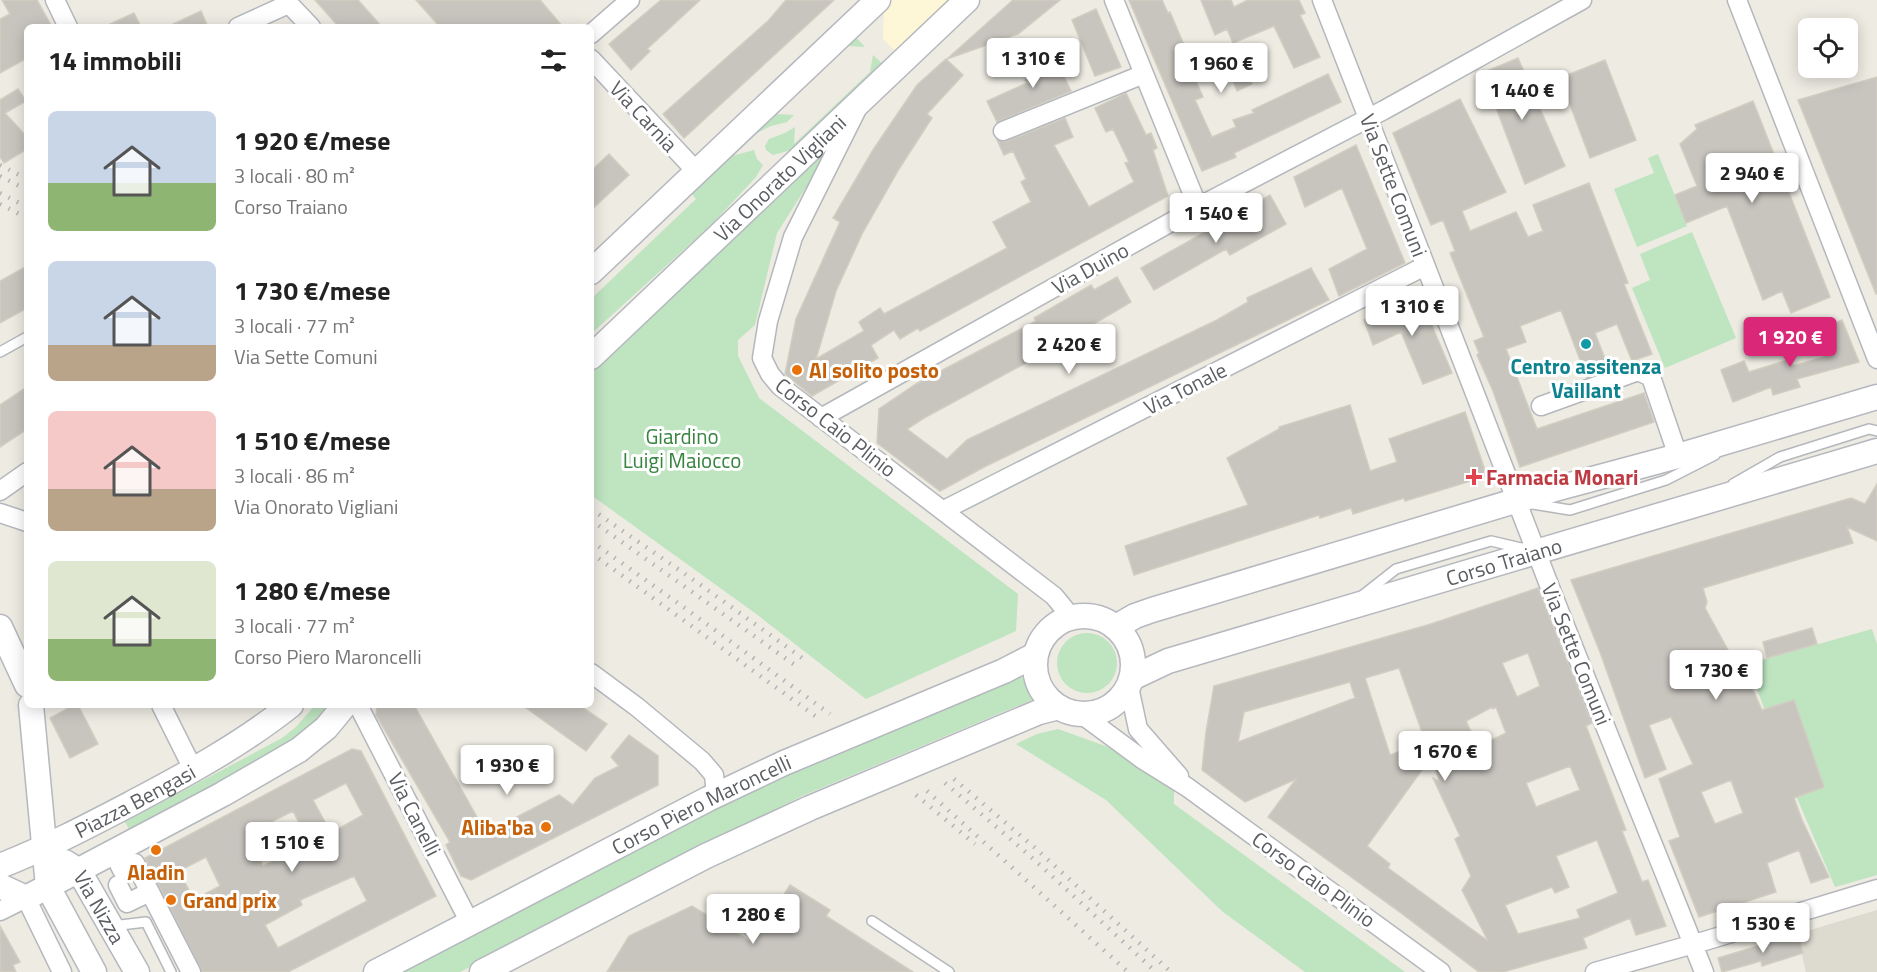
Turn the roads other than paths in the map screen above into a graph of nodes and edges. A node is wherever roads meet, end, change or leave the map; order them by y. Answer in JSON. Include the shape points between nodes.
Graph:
{"nodes":[{"id":1,"x":55,"y":0,"type":"edge"},
{"id":2,"x":630,"y":0,"type":"edge"},
{"id":3,"x":967,"y":0,"type":"edge"},
{"id":4,"x":1113,"y":0,"type":"edge"},
{"id":5,"x":1322,"y":0,"type":"edge"},
{"id":6,"x":1582,"y":0,"type":"edge"},
{"id":7,"x":1737,"y":0,"type":"edge"},
{"id":8,"x":872,"y":2,"type":"edge"},
{"id":9,"x":67,"y":24,"type":"edge"},
{"id":10,"x":245,"y":24,"type":"edge"},
{"id":11,"x":309,"y":24,"type":"edge"},
{"id":12,"x":594,"y":31,"type":"edge"},
{"id":13,"x":594,"y":62,"type":"edge"},
{"id":14,"x":1144,"y":74,"type":"junction"},
{"id":15,"x":859,"y":104,"type":"junction"},
{"id":16,"x":1369,"y":118,"type":"junction"},
{"id":17,"x":1003,"y":131,"type":"dead end"},
{"id":18,"x":697,"y":172,"type":"junction"},
{"id":19,"x":1198,"y":207,"type":"junction"},
{"id":20,"x":1425,"y":266,"type":"junction"},
{"id":21,"x":594,"y":269,"type":"edge"},
{"id":22,"x":24,"y":339,"type":"edge"},
{"id":23,"x":0,"y":352,"type":"edge"},
{"id":24,"x":594,"y":354,"type":"edge"},
{"id":25,"x":1877,"y":359,"type":"edge"},
{"id":26,"x":1877,"y":397,"type":"edge"},
{"id":27,"x":1541,"y":406,"type":"dead end"},
{"id":28,"x":821,"y":418,"type":"junction"},
{"id":29,"x":1762,"y":431,"type":"junction"},
{"id":30,"x":1877,"y":431,"type":"edge"},
{"id":31,"x":1877,"y":451,"type":"edge"},
{"id":32,"x":1678,"y":456,"type":"junction"},
{"id":33,"x":24,"y":474,"type":"edge"},
{"id":34,"x":0,"y":491,"type":"edge"},
{"id":35,"x":1516,"y":501,"type":"junction"},
{"id":36,"x":1700,"y":503,"type":"junction"},
{"id":37,"x":944,"y":510,"type":"junction"},
{"id":38,"x":0,"y":513,"type":"edge"},
{"id":39,"x":24,"y":521,"type":"edge"},
{"id":40,"x":1537,"y":552,"type":"junction"},
{"id":41,"x":1072,"y":618,"type":"junction"},
{"id":42,"x":0,"y":627,"type":"edge"},
{"id":43,"x":1116,"y":627,"type":"junction"},
{"id":44,"x":1035,"y":655,"type":"junction"},
{"id":45,"x":594,"y":675,"type":"edge"},
{"id":46,"x":24,"y":679,"type":"edge"},
{"id":47,"x":1131,"y":682,"type":"junction"},
{"id":48,"x":32,"y":708,"type":"edge"},
{"id":49,"x":162,"y":708,"type":"edge"},
{"id":50,"x":287,"y":708,"type":"edge"},
{"id":51,"x":343,"y":708,"type":"edge"},
{"id":52,"x":360,"y":708,"type":"edge"},
{"id":53,"x":1070,"y":711,"type":"junction"},
{"id":54,"x":194,"y":771,"type":"junction"},
{"id":55,"x":1187,"y":787,"type":"junction"},
{"id":56,"x":716,"y":795,"type":"junction"},
{"id":57,"x":45,"y":848,"type":"junction"},
{"id":58,"x":126,"y":862,"type":"dead end"},
{"id":59,"x":7,"y":863,"type":"edge"},
{"id":60,"x":79,"y":871,"type":"junction"},
{"id":61,"x":118,"y":885,"type":"dead end"},
{"id":62,"x":0,"y":886,"type":"edge"},
{"id":63,"x":48,"y":887,"type":"junction"},
{"id":64,"x":1877,"y":889,"type":"edge"},
{"id":65,"x":150,"y":892,"type":"junction"},
{"id":66,"x":26,"y":898,"type":"junction"},
{"id":67,"x":0,"y":911,"type":"edge"},
{"id":68,"x":872,"y":921,"type":"dead end"},
{"id":69,"x":470,"y":923,"type":"junction"},
{"id":70,"x":111,"y":926,"type":"junction"},
{"id":71,"x":1693,"y":944,"type":"junction"},
{"id":72,"x":492,"y":970,"type":"edge"},
{"id":73,"x":62,"y":972,"type":"edge"},
{"id":74,"x":94,"y":972,"type":"edge"},
{"id":75,"x":136,"y":972,"type":"edge"},
{"id":76,"x":171,"y":972,"type":"edge"},
{"id":77,"x":191,"y":972,"type":"edge"},
{"id":78,"x":376,"y":972,"type":"edge"},
{"id":79,"x":949,"y":972,"type":"edge"},
{"id":80,"x":1441,"y":972,"type":"edge"},
{"id":81,"x":1595,"y":972,"type":"edge"},
{"id":82,"x":1704,"y":972,"type":"edge"}],
"edges":[{"from":1,"to":9,"type":"street"},
{"from":2,"to":12,"type":"street"},
{"from":3,"to":15,"type":"main road","name":"Via Onorato Vigliani"},
{"from":4,"to":14,"type":"street"},
{"from":5,"to":16,"type":"street","name":"Via Sette Comuni"},
{"from":6,"to":16,"type":"street","name":"Via Duino"},
{"from":7,"to":25,"type":"street"},
{"from":8,"to":18,"type":"main road"},
{"from":10,"to":11,"type":"street","via":[[284,6],[297,10]]},
{"from":13,"to":18,"type":"street","name":"Via Carnia"},
{"from":14,"to":17,"type":"street"},
{"from":14,"to":19,"type":"street"},
{"from":15,"to":24,"type":"main road","name":"Via Onorato Vigliani"},
{"from":15,"to":28,"type":"street","name":"Corso Caio Plinio","via":[[793,237],[768,321],[762,358],[780,386]]},
{"from":16,"to":19,"type":"street","name":"Via Duino"},
{"from":16,"to":20,"type":"street","name":"Via Sette Comuni"},
{"from":18,"to":21,"type":"main road"},
{"from":19,"to":28,"type":"street","name":"Via Duino"},
{"from":20,"to":35,"type":"street","name":"Via Sette Comuni"},
{"from":20,"to":37,"type":"street","name":"Via Tonale"},
{"from":22,"to":23,"type":"lane"},
{"from":26,"to":29,"type":"main road"},
{"from":27,"to":32,"type":"street","via":[[1638,371],[1651,376]]},
{"from":28,"to":37,"type":"street","name":"Corso Caio Plinio"},
{"from":29,"to":32,"type":"main road"},
{"from":29,"to":35,"type":"lane","via":[[1666,480],[1570,510]]},
{"from":30,"to":36,"type":"lane","via":[[1869,429],[1780,457]]},
{"from":31,"to":36,"type":"main road","name":"Corso Traiano"},
{"from":32,"to":35,"type":"main road"},
{"from":33,"to":34,"type":"street"},
{"from":35,"to":40,"type":"street","name":"Via Sette Comuni"},
{"from":35,"to":43,"type":"main road","via":[[1152,610]]},
{"from":36,"to":40,"type":"main road","name":"Corso Traiano"},
{"from":37,"to":41,"type":"street","name":"Corso Caio Plinio","via":[[1054,596]]},
{"from":38,"to":39,"type":"street"},
{"from":40,"to":47,"type":"main road","name":"Corso Traiano","via":[[1168,661]]},
{"from":40,"to":71,"type":"street","name":"Via Sette Comuni"},
{"from":41,"to":43,"type":"main road","via":[[1096,615]]},
{"from":41,"to":44,"type":"main road","via":[[1047,633]]},
{"from":42,"to":46,"type":"main road"},
{"from":43,"to":47,"type":"main road","via":[[1132,654]]},
{"from":44,"to":53,"type":"main road","via":[[1041,688],[1048,698]]},
{"from":44,"to":56,"type":"main road","name":"Corso Piero Maroncelli"},
{"from":45,"to":56,"type":"street","via":[[702,761],[714,775]]},
{"from":47,"to":53,"type":"main road","via":[[1126,692],[1105,710]]},
{"from":47,"to":55,"type":"street","name":"Corso Caio Plinio","via":[[1138,729]]},
{"from":48,"to":57,"type":"main road","name":"Piazza Bengasi"},
{"from":49,"to":54,"type":"street","name":"Piazza Bengasi"},
{"from":50,"to":54,"type":"main road"},
{"from":51,"to":60,"type":"main road","name":"Piazza Bengasi","via":[[299,750]]},
{"from":52,"to":69,"type":"street","name":"Via Canelli"},
{"from":53,"to":55,"type":"street","name":"Corso Caio Plinio"},
{"from":53,"to":72,"type":"main road","via":[[1040,712],[810,808],[706,856]]},
{"from":54,"to":57,"type":"main road","name":"Piazza Bengasi"},
{"from":55,"to":80,"type":"street","name":"Corso Caio Plinio"},
{"from":56,"to":69,"type":"main road","name":"Corso Piero Maroncelli"},
{"from":57,"to":59,"type":"main road","name":"Piazza Bengasi"},
{"from":57,"to":60,"type":"main road","name":"Via Nizza"},
{"from":57,"to":63,"type":"main road","name":"Via Nizza"},
{"from":58,"to":65,"type":"street"},
{"from":59,"to":66,"type":"main road"},
{"from":60,"to":63,"type":"main road","name":"Piazza Bengasi"},
{"from":60,"to":70,"type":"main road","name":"Via Nizza"},
{"from":61,"to":65,"type":"street","via":[[127,903]]},
{"from":62,"to":66,"type":"main road"},
{"from":63,"to":66,"type":"main road","name":"Piazza Bengasi"},
{"from":63,"to":74,"type":"main road","name":"Via Nizza"},
{"from":64,"to":71,"type":"street"},
{"from":65,"to":77,"type":"street"},
{"from":66,"to":67,"type":"street"},
{"from":66,"to":73,"type":"street"},
{"from":68,"to":79,"type":"lane"},
{"from":69,"to":78,"type":"main road","name":"Corso Piero Maroncelli"},
{"from":70,"to":75,"type":"main road","name":"Via Nizza"},
{"from":70,"to":76,"type":"lane","name":"Via Nizza","via":[[146,922]]},
{"from":71,"to":81,"type":"street"},
{"from":71,"to":82,"type":"street","name":"Via Sette Comuni"}]}
